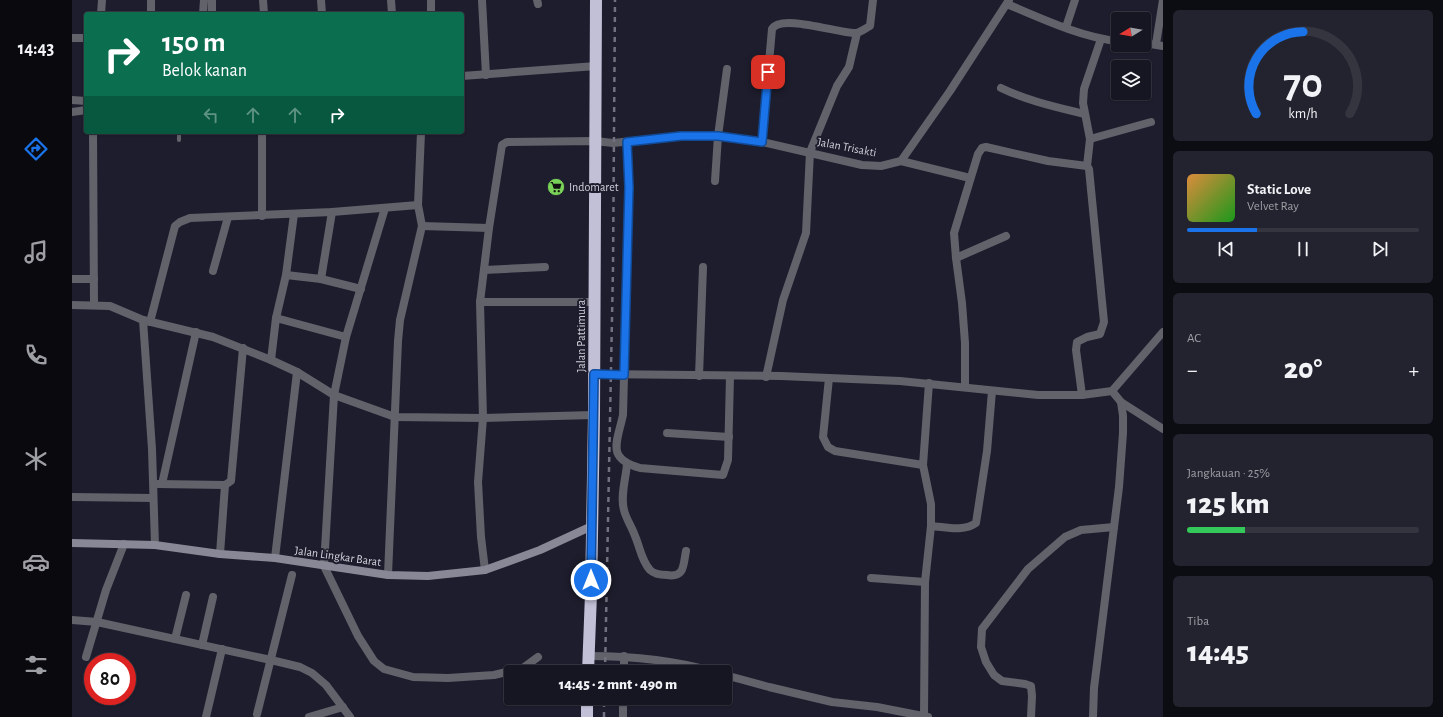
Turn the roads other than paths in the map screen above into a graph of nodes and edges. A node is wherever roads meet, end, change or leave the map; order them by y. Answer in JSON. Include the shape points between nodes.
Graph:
{"nodes":[{"id":1,"x":102,"y":0,"type":"edge"},
{"id":2,"x":151,"y":0,"type":"edge"},
{"id":3,"x":204,"y":0,"type":"edge"},
{"id":4,"x":212,"y":0,"type":"edge"},
{"id":5,"x":263,"y":0,"type":"edge"},
{"id":6,"x":321,"y":0,"type":"edge"},
{"id":7,"x":391,"y":0,"type":"edge"},
{"id":8,"x":431,"y":0,"type":"edge"},
{"id":9,"x":482,"y":0,"type":"edge"},
{"id":10,"x":596,"y":0,"type":"edge"},
{"id":11,"x":873,"y":0,"type":"edge"},
{"id":12,"x":1074,"y":0,"type":"edge"},
{"id":13,"x":1163,"y":0,"type":"edge"},
{"id":14,"x":1008,"y":2,"type":"edge"},
{"id":15,"x":102,"y":12,"type":"edge"},
{"id":16,"x":151,"y":12,"type":"edge"},
{"id":17,"x":203,"y":12,"type":"edge"},
{"id":18,"x":212,"y":12,"type":"edge"},
{"id":19,"x":264,"y":12,"type":"edge"},
{"id":20,"x":322,"y":12,"type":"edge"},
{"id":21,"x":392,"y":12,"type":"edge"},
{"id":22,"x":431,"y":12,"type":"edge"},
{"id":23,"x":1066,"y":27,"type":"junction"},
{"id":24,"x":857,"y":33,"type":"junction"},
{"id":25,"x":72,"y":38,"type":"edge"},
{"id":26,"x":84,"y":38,"type":"edge"},
{"id":27,"x":1101,"y":39,"type":"junction"},
{"id":28,"x":1111,"y":40,"type":"edge"},
{"id":29,"x":1160,"y":45,"type":"edge"},
{"id":30,"x":596,"y":66,"type":"junction"},
{"id":31,"x":727,"y":69,"type":"dead end"},
{"id":32,"x":486,"y":75,"type":"junction"},
{"id":33,"x":464,"y":76,"type":"edge"},
{"id":34,"x":1001,"y":88,"type":"dead end"},
{"id":35,"x":72,"y":100,"type":"edge"},
{"id":36,"x":84,"y":101,"type":"edge"},
{"id":37,"x":84,"y":110,"type":"edge"},
{"id":38,"x":72,"y":112,"type":"edge"},
{"id":39,"x":1084,"y":114,"type":"junction"},
{"id":40,"x":1151,"y":122,"type":"dead end"},
{"id":41,"x":93,"y":134,"type":"edge"},
{"id":42,"x":179,"y":134,"type":"edge"},
{"id":43,"x":262,"y":134,"type":"edge"},
{"id":44,"x":421,"y":134,"type":"edge"},
{"id":45,"x":718,"y":136,"type":"junction"},
{"id":46,"x":1090,"y":139,"type":"junction"},
{"id":47,"x":179,"y":140,"type":"dead end"},
{"id":48,"x":595,"y":141,"type":"junction"},
{"id":49,"x":627,"y":142,"type":"junction"},
{"id":50,"x":762,"y":142,"type":"junction"},
{"id":51,"x":810,"y":152,"type":"junction"},
{"id":52,"x":907,"y":163,"type":"junction"},
{"id":53,"x":1089,"y":170,"type":"junction"},
{"id":54,"x":970,"y":178,"type":"junction"},
{"id":55,"x":716,"y":181,"type":"dead end"},
{"id":56,"x":418,"y":205,"type":"junction"},
{"id":57,"x":385,"y":208,"type":"junction"},
{"id":58,"x":332,"y":212,"type":"junction"},
{"id":59,"x":294,"y":214,"type":"junction"},
{"id":60,"x":262,"y":216,"type":"junction"},
{"id":61,"x":228,"y":217,"type":"junction"},
{"id":62,"x":422,"y":226,"type":"junction"},
{"id":63,"x":489,"y":228,"type":"junction"},
{"id":64,"x":1006,"y":236,"type":"dead end"},
{"id":65,"x":956,"y":257,"type":"junction"},
{"id":66,"x":545,"y":267,"type":"dead end"},
{"id":67,"x":703,"y":267,"type":"dead end"},
{"id":68,"x":484,"y":270,"type":"junction"},
{"id":69,"x":213,"y":271,"type":"dead end"},
{"id":70,"x":286,"y":275,"type":"junction"},
{"id":71,"x":72,"y":279,"type":"edge"},
{"id":72,"x":94,"y":279,"type":"junction"},
{"id":73,"x":321,"y":279,"type":"junction"},
{"id":74,"x":361,"y":289,"type":"junction"},
{"id":75,"x":480,"y":302,"type":"junction"},
{"id":76,"x":595,"y":302,"type":"junction"},
{"id":77,"x":72,"y":305,"type":"edge"},
{"id":78,"x":94,"y":305,"type":"junction"},
{"id":79,"x":276,"y":318,"type":"junction"},
{"id":80,"x":147,"y":321,"type":"junction"},
{"id":81,"x":196,"y":332,"type":"junction"},
{"id":82,"x":1163,"y":332,"type":"edge"},
{"id":83,"x":346,"y":337,"type":"junction"},
{"id":84,"x":243,"y":348,"type":"junction"},
{"id":85,"x":271,"y":360,"type":"junction"},
{"id":86,"x":297,"y":372,"type":"junction"},
{"id":87,"x":594,"y":374,"type":"junction"},
{"id":88,"x":624,"y":375,"type":"junction"},
{"id":89,"x":699,"y":376,"type":"junction"},
{"id":90,"x":730,"y":376,"type":"junction"},
{"id":91,"x":766,"y":377,"type":"junction"},
{"id":92,"x":829,"y":378,"type":"junction"},
{"id":93,"x":929,"y":383,"type":"junction"},
{"id":94,"x":965,"y":386,"type":"junction"},
{"id":95,"x":992,"y":391,"type":"junction"},
{"id":96,"x":1112,"y":391,"type":"junction"},
{"id":97,"x":334,"y":395,"type":"junction"},
{"id":98,"x":1082,"y":395,"type":"junction"},
{"id":99,"x":1121,"y":402,"type":"junction"},
{"id":100,"x":594,"y":415,"type":"junction"},
{"id":101,"x":395,"y":417,"type":"junction"},
{"id":102,"x":483,"y":418,"type":"junction"},
{"id":103,"x":1163,"y":429,"type":"edge"},
{"id":104,"x":667,"y":433,"type":"dead end"},
{"id":105,"x":729,"y":436,"type":"junction"},
{"id":106,"x":627,"y":464,"type":"junction"},
{"id":107,"x":923,"y":465,"type":"junction"},
{"id":108,"x":152,"y":484,"type":"junction"},
{"id":109,"x":162,"y":484,"type":"junction"},
{"id":110,"x":225,"y":485,"type":"junction"},
{"id":111,"x":72,"y":497,"type":"edge"},
{"id":112,"x":153,"y":498,"type":"junction"},
{"id":113,"x":592,"y":526,"type":"junction"},
{"id":114,"x":931,"y":526,"type":"junction"},
{"id":115,"x":1114,"y":527,"type":"junction"},
{"id":116,"x":72,"y":543,"type":"edge"},
{"id":117,"x":155,"y":545,"type":"junction"},
{"id":118,"x":123,"y":548,"type":"junction"},
{"id":119,"x":686,"y":551,"type":"dead end"},
{"id":120,"x":220,"y":554,"type":"junction"},
{"id":121,"x":275,"y":558,"type":"junction"},
{"id":122,"x":324,"y":566,"type":"junction"},
{"id":123,"x":485,"y":570,"type":"junction"},
{"id":124,"x":292,"y":575,"type":"dead end"},
{"id":125,"x":388,"y":575,"type":"junction"},
{"id":126,"x":871,"y":578,"type":"dead end"},
{"id":127,"x":925,"y":582,"type":"junction"},
{"id":128,"x":186,"y":595,"type":"dead end"},
{"id":129,"x":213,"y":597,"type":"dead end"},
{"id":130,"x":72,"y":620,"type":"edge"},
{"id":131,"x":97,"y":622,"type":"junction"},
{"id":132,"x":176,"y":639,"type":"junction"},
{"id":133,"x":202,"y":645,"type":"junction"},
{"id":134,"x":222,"y":649,"type":"junction"},
{"id":135,"x":87,"y":653,"type":"edge"},
{"id":136,"x":588,"y":656,"type":"junction"},
{"id":137,"x":624,"y":656,"type":"junction"},
{"id":138,"x":538,"y":657,"type":"dead end"},
{"id":139,"x":271,"y":660,"type":"junction"},
{"id":140,"x":588,"y":665,"type":"edge"},
{"id":141,"x":624,"y":665,"type":"edge"},
{"id":142,"x":691,"y":665,"type":"edge"},
{"id":143,"x":732,"y":677,"type":"edge"},
{"id":144,"x":587,"y":705,"type":"edge"},
{"id":145,"x":624,"y":705,"type":"edge"},
{"id":146,"x":343,"y":707,"type":"junction"},
{"id":147,"x":257,"y":714,"type":"dead end"},
{"id":148,"x":206,"y":717,"type":"edge"},
{"id":149,"x":309,"y":717,"type":"edge"},
{"id":150,"x":350,"y":717,"type":"edge"},
{"id":151,"x":587,"y":717,"type":"edge"},
{"id":152,"x":623,"y":717,"type":"edge"},
{"id":153,"x":926,"y":717,"type":"edge"},
{"id":154,"x":1031,"y":717,"type":"edge"},
{"id":155,"x":1093,"y":717,"type":"edge"}],
"edges":[{"from":1,"to":15,"type":"street"},
{"from":2,"to":16,"type":"street"},
{"from":3,"to":17,"type":"street"},
{"from":4,"to":18,"type":"street"},
{"from":5,"to":19,"type":"street"},
{"from":6,"to":20,"type":"street"},
{"from":7,"to":21,"type":"street"},
{"from":8,"to":22,"type":"street"},
{"from":9,"to":32,"type":"street"},
{"from":10,"to":30,"type":"highway","name":"Jalan Pattimura"},
{"from":11,"to":24,"type":"street","via":[[870,26]]},
{"from":12,"to":23,"type":"street"},
{"from":13,"to":29,"type":"street"},
{"from":14,"to":23,"type":"street","via":[[1042,19]]},
{"from":14,"to":52,"type":"street"},
{"from":23,"to":27,"type":"street"},
{"from":24,"to":50,"type":"street","via":[[802,24],[775,25],[772,29]]},
{"from":24,"to":51,"type":"street","via":[[849,67],[837,86]]},
{"from":25,"to":26,"type":"street"},
{"from":27,"to":28,"type":"street"},
{"from":27,"to":39,"type":"street","via":[[1084,89]]},
{"from":30,"to":32,"type":"street"},
{"from":30,"to":48,"type":"highway","name":"Jalan Pattimura"},
{"from":31,"to":45,"type":"street"},
{"from":32,"to":33,"type":"street"},
{"from":34,"to":39,"type":"street","via":[[1024,98]]},
{"from":35,"to":36,"type":"street"},
{"from":37,"to":38,"type":"street"},
{"from":39,"to":46,"type":"street"},
{"from":40,"to":46,"type":"street"},
{"from":41,"to":72,"type":"street"},
{"from":42,"to":47,"type":"lane"},
{"from":43,"to":60,"type":"street"},
{"from":44,"to":56,"type":"street"},
{"from":45,"to":49,"type":"street","name":"Jalan Trisakti","via":[[681,136]]},
{"from":45,"to":50,"type":"street","name":"Jalan Trisakti"},
{"from":45,"to":55,"type":"street"},
{"from":46,"to":53,"type":"street"},
{"from":48,"to":49,"type":"street","name":"Jalan Trisakti"},
{"from":48,"to":63,"type":"street","name":"Jalan Trisakti","via":[[507,142],[502,145]]},
{"from":48,"to":76,"type":"highway","name":"Jalan Pattimura"},
{"from":49,"to":88,"type":"street","via":[[629,187]]},
{"from":50,"to":51,"type":"street","name":"Jalan Trisakti"},
{"from":51,"to":52,"type":"street","name":"Jalan Trisakti","via":[[862,165]]},
{"from":51,"to":91,"type":"street","via":[[806,233],[783,300]]},
{"from":52,"to":54,"type":"street"},
{"from":53,"to":54,"type":"street","via":[[986,147],[978,154]]},
{"from":53,"to":98,"type":"street","via":[[1104,322],[1100,334],[1077,342]]},
{"from":54,"to":65,"type":"street","via":[[954,233]]},
{"from":56,"to":57,"type":"street"},
{"from":56,"to":62,"type":"street"},
{"from":57,"to":58,"type":"street"},
{"from":57,"to":74,"type":"street"},
{"from":58,"to":59,"type":"street"},
{"from":58,"to":73,"type":"street"},
{"from":59,"to":60,"type":"street"},
{"from":59,"to":70,"type":"street"},
{"from":60,"to":61,"type":"street"},
{"from":61,"to":69,"type":"street"},
{"from":61,"to":80,"type":"street","via":[[190,218],[175,226]]},
{"from":62,"to":63,"type":"street"},
{"from":62,"to":101,"type":"street","via":[[400,320]]},
{"from":63,"to":68,"type":"street"},
{"from":64,"to":65,"type":"street"},
{"from":65,"to":94,"type":"street","via":[[965,342]]},
{"from":66,"to":68,"type":"street"},
{"from":67,"to":89,"type":"street"},
{"from":68,"to":75,"type":"street"},
{"from":70,"to":73,"type":"street"},
{"from":70,"to":79,"type":"street"},
{"from":71,"to":72,"type":"street"},
{"from":72,"to":78,"type":"street"},
{"from":73,"to":74,"type":"street"},
{"from":74,"to":83,"type":"street"},
{"from":75,"to":76,"type":"street"},
{"from":75,"to":102,"type":"street"},
{"from":76,"to":87,"type":"highway","name":"Jalan Pattimura"},
{"from":77,"to":78,"type":"street"},
{"from":78,"to":80,"type":"street","via":[[110,306]]},
{"from":79,"to":83,"type":"street"},
{"from":79,"to":85,"type":"street"},
{"from":80,"to":81,"type":"street"},
{"from":80,"to":108,"type":"street"},
{"from":81,"to":84,"type":"street"},
{"from":81,"to":109,"type":"street"},
{"from":82,"to":96,"type":"street"},
{"from":83,"to":97,"type":"street"},
{"from":84,"to":85,"type":"street"},
{"from":84,"to":110,"type":"street","via":[[232,481]]},
{"from":85,"to":86,"type":"street"},
{"from":86,"to":97,"type":"street"},
{"from":86,"to":121,"type":"street"},
{"from":87,"to":88,"type":"street"},
{"from":87,"to":100,"type":"highway","name":"Jalan Pattimura"},
{"from":88,"to":89,"type":"street"},
{"from":88,"to":106,"type":"street","via":[[623,415],[616,449]]},
{"from":89,"to":90,"type":"street"},
{"from":90,"to":91,"type":"street"},
{"from":90,"to":105,"type":"street"},
{"from":91,"to":92,"type":"street"},
{"from":92,"to":93,"type":"street"},
{"from":92,"to":107,"type":"street","via":[[823,437],[828,447],[835,451]]},
{"from":93,"to":94,"type":"street"},
{"from":93,"to":107,"type":"street"},
{"from":94,"to":95,"type":"street"},
{"from":95,"to":98,"type":"street"},
{"from":95,"to":114,"type":"street","via":[[987,451],[976,523],[970,528],[962,529]]},
{"from":96,"to":98,"type":"street"},
{"from":96,"to":99,"type":"street"},
{"from":97,"to":101,"type":"street"},
{"from":97,"to":122,"type":"street"},
{"from":99,"to":103,"type":"street"},
{"from":99,"to":115,"type":"street","via":[[1123,433]]},
{"from":100,"to":102,"type":"street"},
{"from":100,"to":113,"type":"highway","name":"Jalan Pattimura"},
{"from":101,"to":102,"type":"street"},
{"from":101,"to":125,"type":"street"},
{"from":102,"to":123,"type":"street","via":[[478,482]]},
{"from":104,"to":105,"type":"street"},
{"from":105,"to":106,"type":"street","via":[[728,460],[723,475],[640,468]]},
{"from":106,"to":119,"type":"street","via":[[624,511],[650,571],[658,574],[680,574]]},
{"from":107,"to":114,"type":"street","via":[[931,504]]},
{"from":108,"to":109,"type":"street"},
{"from":108,"to":112,"type":"street"},
{"from":109,"to":110,"type":"street"},
{"from":110,"to":120,"type":"street"},
{"from":111,"to":112,"type":"street"},
{"from":112,"to":117,"type":"street"},
{"from":113,"to":123,"type":"street","name":"Jalan Lingkar Barat","via":[[540,550]]},
{"from":113,"to":136,"type":"highway","name":"Jalan Pattimura"},
{"from":114,"to":127,"type":"street"},
{"from":115,"to":154,"type":"street","via":[[1081,530],[1064,537],[1028,569],[982,629],[981,647],[994,675],[1002,681],[1031,686]]},
{"from":115,"to":155,"type":"street","via":[[1094,688]]},
{"from":116,"to":118,"type":"street","name":"Jalan Lingkar Barat"},
{"from":117,"to":118,"type":"street","name":"Jalan Lingkar Barat"},
{"from":117,"to":120,"type":"street","name":"Jalan Lingkar Barat"},
{"from":118,"to":131,"type":"street","via":[[106,590]]},
{"from":120,"to":121,"type":"street","name":"Jalan Lingkar Barat"},
{"from":121,"to":122,"type":"street","name":"Jalan Lingkar Barat"},
{"from":122,"to":125,"type":"street","name":"Jalan Lingkar Barat"},
{"from":122,"to":138,"type":"street","via":[[358,636],[374,662],[384,669],[413,677],[494,676],[523,668]]},
{"from":123,"to":125,"type":"street","name":"Jalan Lingkar Barat","via":[[428,576]]},
{"from":124,"to":139,"type":"street"},
{"from":126,"to":127,"type":"street"},
{"from":127,"to":153,"type":"street"},
{"from":128,"to":132,"type":"street"},
{"from":129,"to":133,"type":"street"},
{"from":130,"to":131,"type":"street"},
{"from":131,"to":132,"type":"street"},
{"from":131,"to":135,"type":"street"},
{"from":132,"to":133,"type":"street"},
{"from":133,"to":134,"type":"street"},
{"from":134,"to":139,"type":"street"},
{"from":134,"to":148,"type":"street"},
{"from":136,"to":137,"type":"street"},
{"from":136,"to":140,"type":"highway","name":"Jalan Pattimura"},
{"from":137,"to":141,"type":"street"},
{"from":137,"to":142,"type":"street"},
{"from":139,"to":146,"type":"street","via":[[300,667],[312,673],[326,685]]},
{"from":139,"to":147,"type":"street"},
{"from":143,"to":153,"type":"street","via":[[832,702],[877,707]]},
{"from":144,"to":151,"type":"highway"},
{"from":145,"to":152,"type":"street"},
{"from":146,"to":149,"type":"street"},
{"from":146,"to":150,"type":"street"}]}
